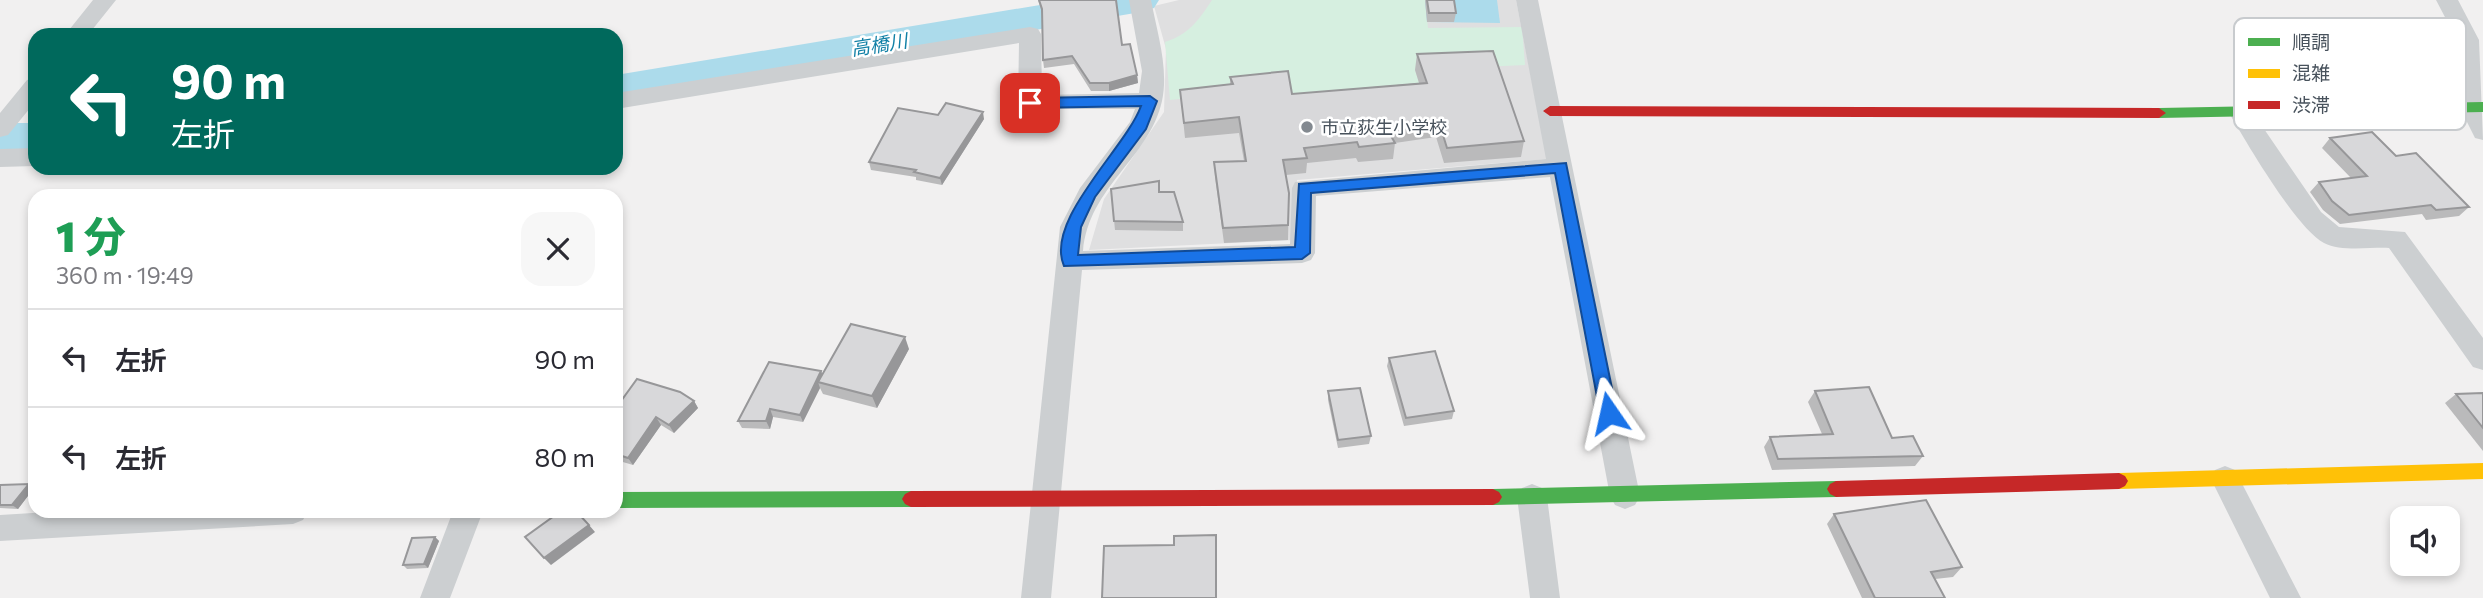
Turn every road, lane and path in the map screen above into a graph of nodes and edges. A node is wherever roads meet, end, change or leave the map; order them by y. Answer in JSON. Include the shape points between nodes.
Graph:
{"nodes":[{"id":1,"x":105,"y":0,"type":"edge"},
{"id":2,"x":1140,"y":0,"type":"edge"},
{"id":3,"x":1527,"y":0,"type":"edge"},
{"id":4,"x":2447,"y":0,"type":"edge"},
{"id":5,"x":2456,"y":18,"type":"edge"},
{"id":6,"x":82,"y":28,"type":"edge"},
{"id":7,"x":2466,"y":36,"type":"edge"},
{"id":8,"x":28,"y":95,"type":"edge"},
{"id":9,"x":623,"y":100,"type":"edge"},
{"id":10,"x":1150,"y":101,"type":"junction"},
{"id":11,"x":2477,"y":107,"type":"edge"},
{"id":12,"x":1550,"y":111,"type":"junction"},
{"id":13,"x":2234,"y":113,"type":"edge"},
{"id":14,"x":0,"y":129,"type":"edge"},
{"id":15,"x":2252,"y":130,"type":"edge"},
{"id":16,"x":2483,"y":132,"type":"edge"},
{"id":17,"x":28,"y":157,"type":"edge"},
{"id":18,"x":0,"y":158,"type":"edge"},
{"id":19,"x":1561,"y":167,"type":"junction"},
{"id":20,"x":1070,"y":261,"type":"junction"},
{"id":21,"x":2483,"y":359,"type":"edge"},
{"id":22,"x":2483,"y":471,"type":"edge"},
{"id":23,"x":2225,"y":479,"type":"junction"},
{"id":24,"x":1625,"y":496,"type":"junction"},
{"id":25,"x":1532,"y":497,"type":"junction"},
{"id":26,"x":1047,"y":498,"type":"junction"},
{"id":27,"x":623,"y":500,"type":"edge"},
{"id":28,"x":172,"y":518,"type":"edge"},
{"id":29,"x":465,"y":518,"type":"edge"},
{"id":30,"x":0,"y":528,"type":"edge"},
{"id":31,"x":435,"y":598,"type":"edge"},
{"id":32,"x":1036,"y":598,"type":"edge"},
{"id":33,"x":1545,"y":598,"type":"edge"},
{"id":34,"x":2286,"y":598,"type":"edge"}],
"edges":[{"from":1,"to":6,"type":"street"},
{"from":2,"to":10,"type":"street","via":[[1153,71]]},
{"from":3,"to":12,"type":"street"},
{"from":4,"to":5,"type":"street"},
{"from":7,"to":11,"type":"street"},
{"from":8,"to":14,"type":"street"},
{"from":9,"to":10,"type":"street","via":[[1030,34],[1030,103]]},
{"from":10,"to":20,"type":"street","via":[[1141,125],[1089,194],[1073,227]]},
{"from":11,"to":16,"type":"street"},
{"from":12,"to":13,"type":"street"},
{"from":12,"to":19,"type":"street"},
{"from":15,"to":21,"type":"street","via":[[2312,219],[2333,236],[2396,239]]},
{"from":17,"to":18,"type":"street"},
{"from":19,"to":20,"type":"street","via":[[1304,188],[1302,253]]},
{"from":19,"to":24,"type":"street"},
{"from":20,"to":26,"type":"street"},
{"from":22,"to":23,"type":"street"},
{"from":23,"to":24,"type":"street"},
{"from":23,"to":34,"type":"street"},
{"from":24,"to":25,"type":"street"},
{"from":25,"to":26,"type":"street"},
{"from":25,"to":33,"type":"street"},
{"from":26,"to":27,"type":"street"},
{"from":26,"to":32,"type":"street"},
{"from":28,"to":30,"type":"street"},
{"from":29,"to":31,"type":"street"}]}
